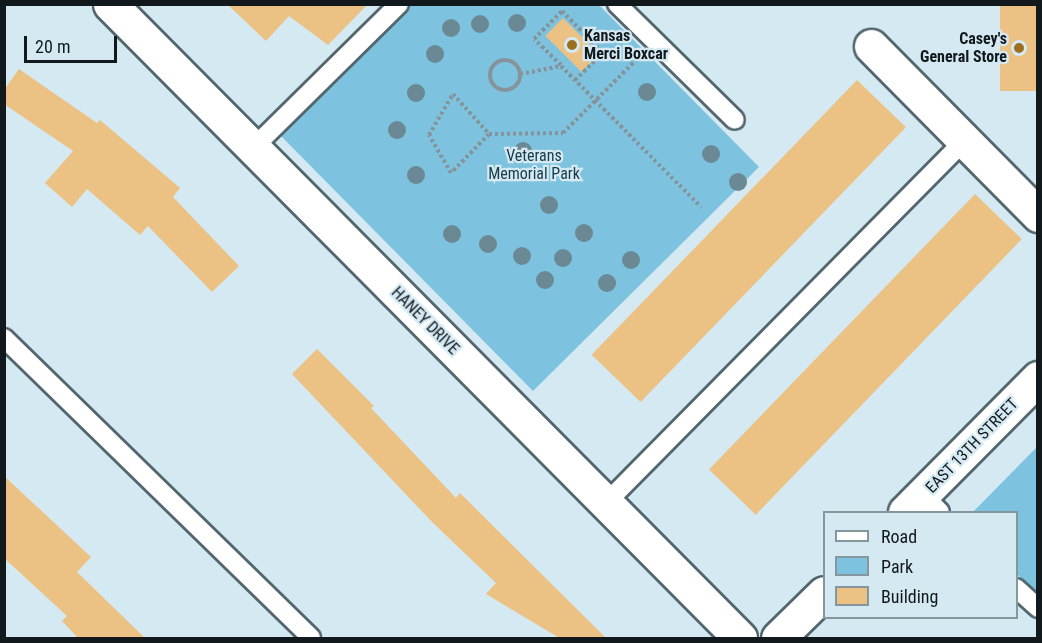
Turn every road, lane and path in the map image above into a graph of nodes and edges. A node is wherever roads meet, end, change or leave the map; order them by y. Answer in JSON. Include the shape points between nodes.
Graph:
{"nodes":[{"id":1,"x":110,"y":4,"type":"edge"},
{"id":2,"x":399,"y":4,"type":"edge"},
{"id":3,"x":617,"y":4,"type":"edge"},
{"id":4,"x":655,"y":41,"type":"junction"},
{"id":5,"x":870,"y":46,"type":"dead end"},
{"id":6,"x":561,"y":66,"type":"junction"},
{"id":7,"x":520,"y":74,"type":"junction"},
{"id":8,"x":575,"y":80,"type":"junction"},
{"id":9,"x":596,"y":101,"type":"junction"},
{"id":10,"x":735,"y":120,"type":"dead end"},
{"id":11,"x":489,"y":134,"type":"junction"},
{"id":12,"x":964,"y":141,"type":"junction"},
{"id":13,"x":253,"y":148,"type":"junction"},
{"id":14,"x":701,"y":207,"type":"dead end"},
{"id":15,"x":1038,"y":215,"type":"edge"},
{"id":16,"x":4,"y":338,"type":"edge"},
{"id":17,"x":1038,"y":378,"type":"edge"},
{"id":18,"x":606,"y":503,"type":"junction"},
{"id":19,"x":923,"y":507,"type":"edge"},
{"id":20,"x":1018,"y":589,"type":"edge"},
{"id":21,"x":823,"y":594,"type":"edge"},
{"id":22,"x":1038,"y":609,"type":"edge"},
{"id":23,"x":311,"y":639,"type":"edge"},
{"id":24,"x":740,"y":639,"type":"edge"},
{"id":25,"x":778,"y":639,"type":"edge"}],
"edges":[{"from":1,"to":13,"type":"street","name":"HANEY DRIVE"},
{"from":2,"to":13,"type":"lane"},
{"from":3,"to":4,"type":"lane"},
{"from":4,"to":9,"type":"path"},
{"from":4,"to":10,"type":"lane"},
{"from":5,"to":12,"type":"street"},
{"from":6,"to":7,"type":"path"},
{"from":6,"to":8,"type":"path"},
{"from":6,"to":8,"type":"path","via":[[534,39],[562,11],[603,52]]},
{"from":7,"to":7,"type":"path","via":[[518,83],[510,90],[501,90],[491,79],[494,66],[503,61],[512,62]]},
{"from":8,"to":9,"type":"path"},
{"from":9,"to":11,"type":"path","via":[[563,133]]},
{"from":9,"to":14,"type":"path"},
{"from":11,"to":11,"type":"path","via":[[453,94],[429,135],[451,173]]},
{"from":12,"to":15,"type":"street"},
{"from":12,"to":18,"type":"lane"},
{"from":13,"to":18,"type":"street","name":"HANEY DRIVE"},
{"from":16,"to":23,"type":"lane"},
{"from":17,"to":19,"type":"street","name":"EAST 13TH STREET"},
{"from":18,"to":24,"type":"street","name":"HANEY DRIVE"},
{"from":20,"to":22,"type":"lane"},
{"from":21,"to":25,"type":"street"}]}
